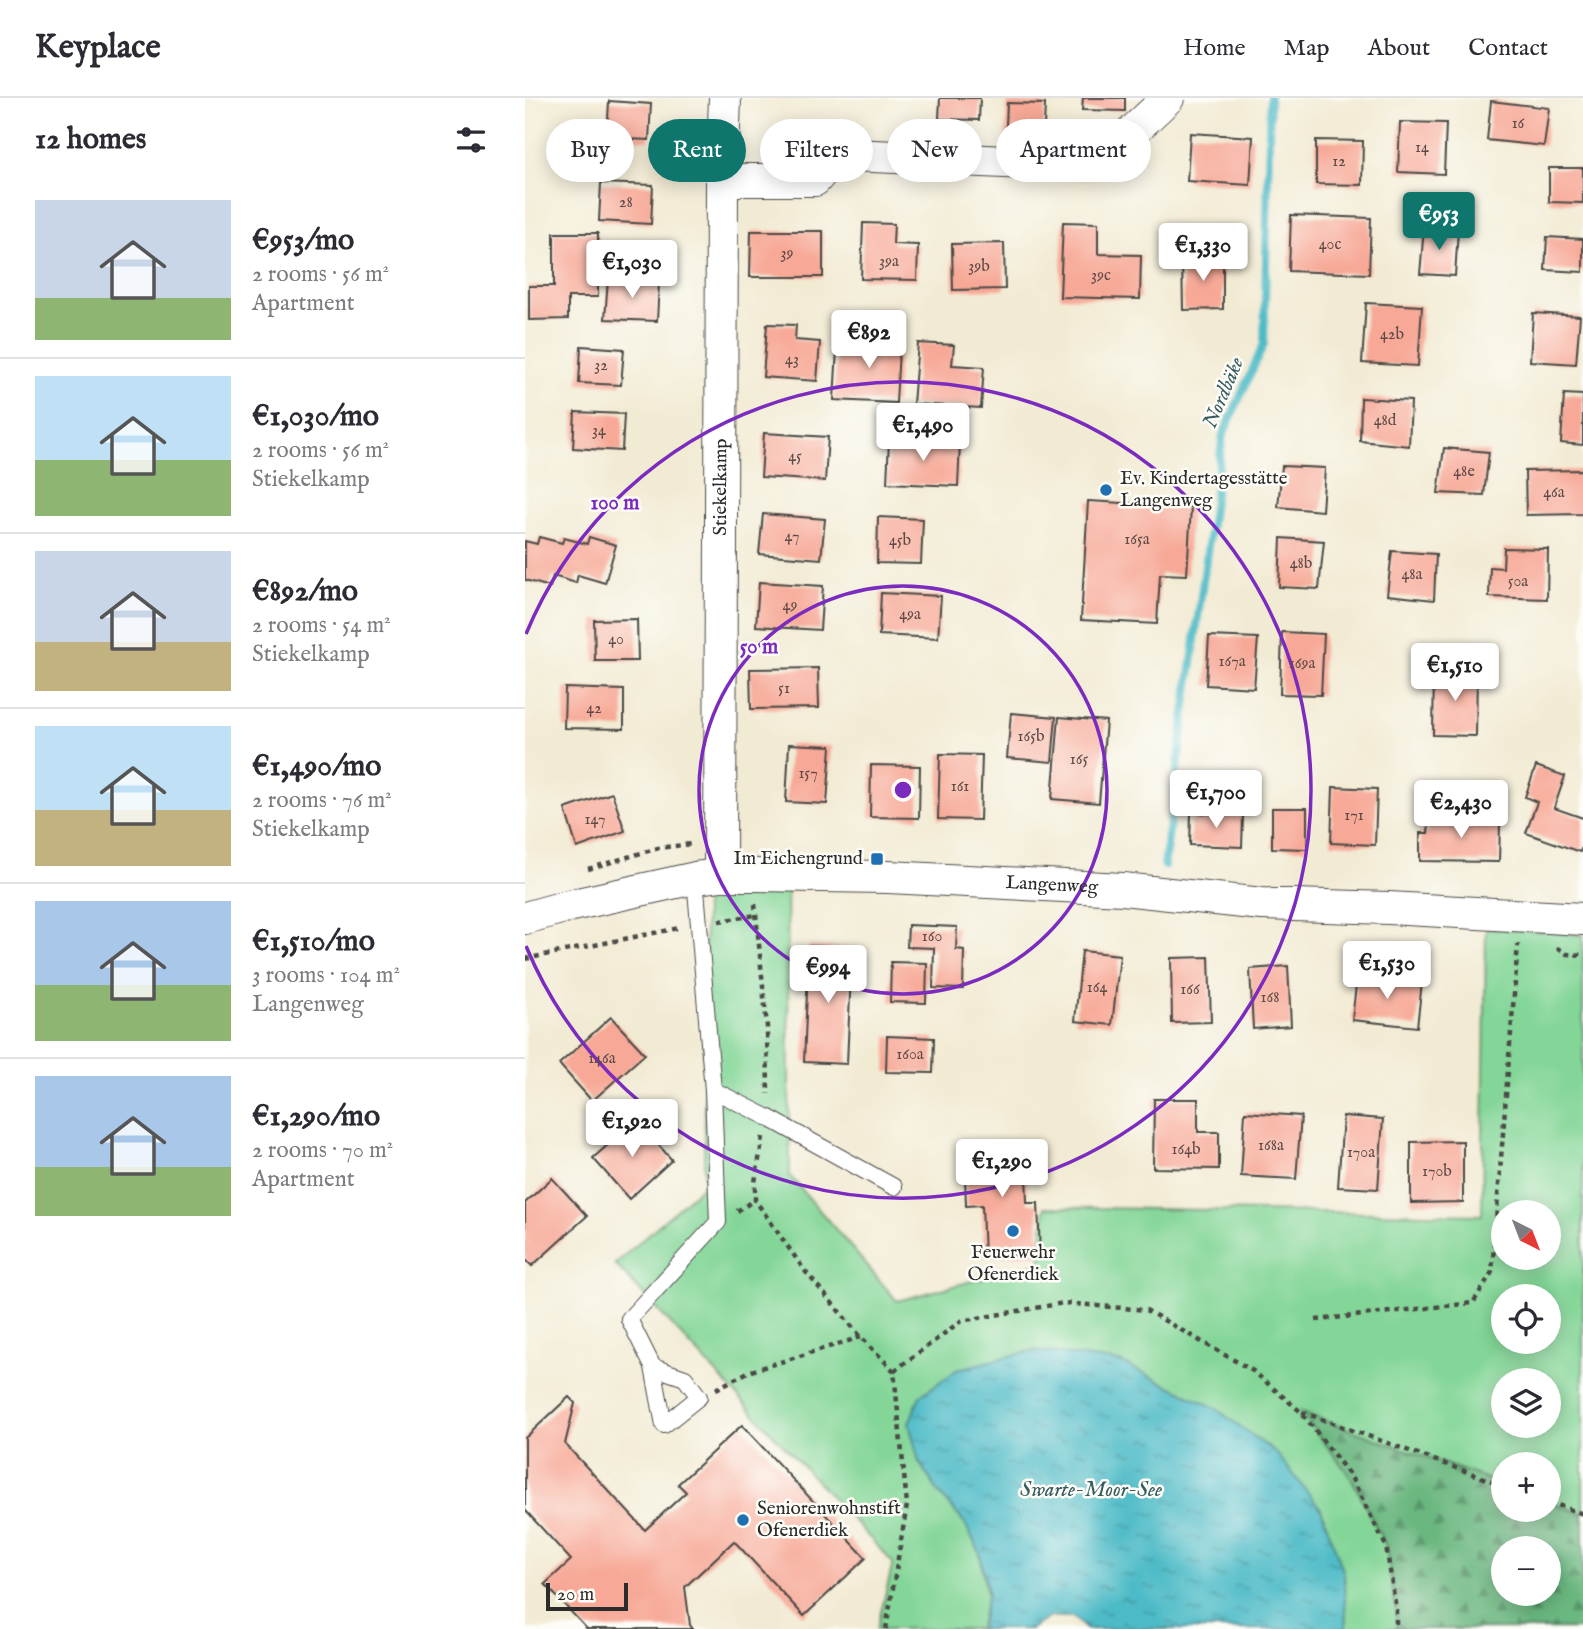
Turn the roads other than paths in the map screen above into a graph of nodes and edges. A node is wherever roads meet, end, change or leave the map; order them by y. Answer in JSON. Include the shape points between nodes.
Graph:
{"nodes":[{"id":1,"x":725,"y":98,"type":"edge"},
{"id":2,"x":1168,"y":98,"type":"edge"},
{"id":3,"x":724,"y":119,"type":"edge"},
{"id":4,"x":1146,"y":119,"type":"edge"},
{"id":5,"x":996,"y":162,"type":"edge"},
{"id":6,"x":746,"y":180,"type":"edge"},
{"id":7,"x":722,"y":182,"type":"edge"},
{"id":8,"x":707,"y":877,"type":"junction"},
{"id":9,"x":525,"y":918,"type":"edge"},
{"id":10,"x":1583,"y":919,"type":"edge"},
{"id":11,"x":713,"y":1090,"type":"junction"},
{"id":12,"x":894,"y":1187,"type":"dead end"},
{"id":13,"x":653,"y":1367,"type":"junction"}],
"edges":[{"from":1,"to":3,"type":"street","name":"Stiekelkamp"},
{"from":2,"to":4,"type":"street"},
{"from":5,"to":6,"type":"street","via":[[851,155],[834,158],[815,180]]},
{"from":7,"to":8,"type":"street","name":"Stiekelkamp"},
{"from":8,"to":9,"type":"street","name":"Langenweg"},
{"from":8,"to":10,"type":"street","name":"Langenweg","via":[[888,877],[1123,888],[1262,904]]},
{"from":8,"to":11,"type":"lane","via":[[698,924]]},
{"from":11,"to":12,"type":"lane"},
{"from":11,"to":13,"type":"lane","via":[[718,1222],[629,1319]]},
{"from":13,"to":13,"type":"lane","via":[[663,1425],[699,1397],[685,1378]]}]}
